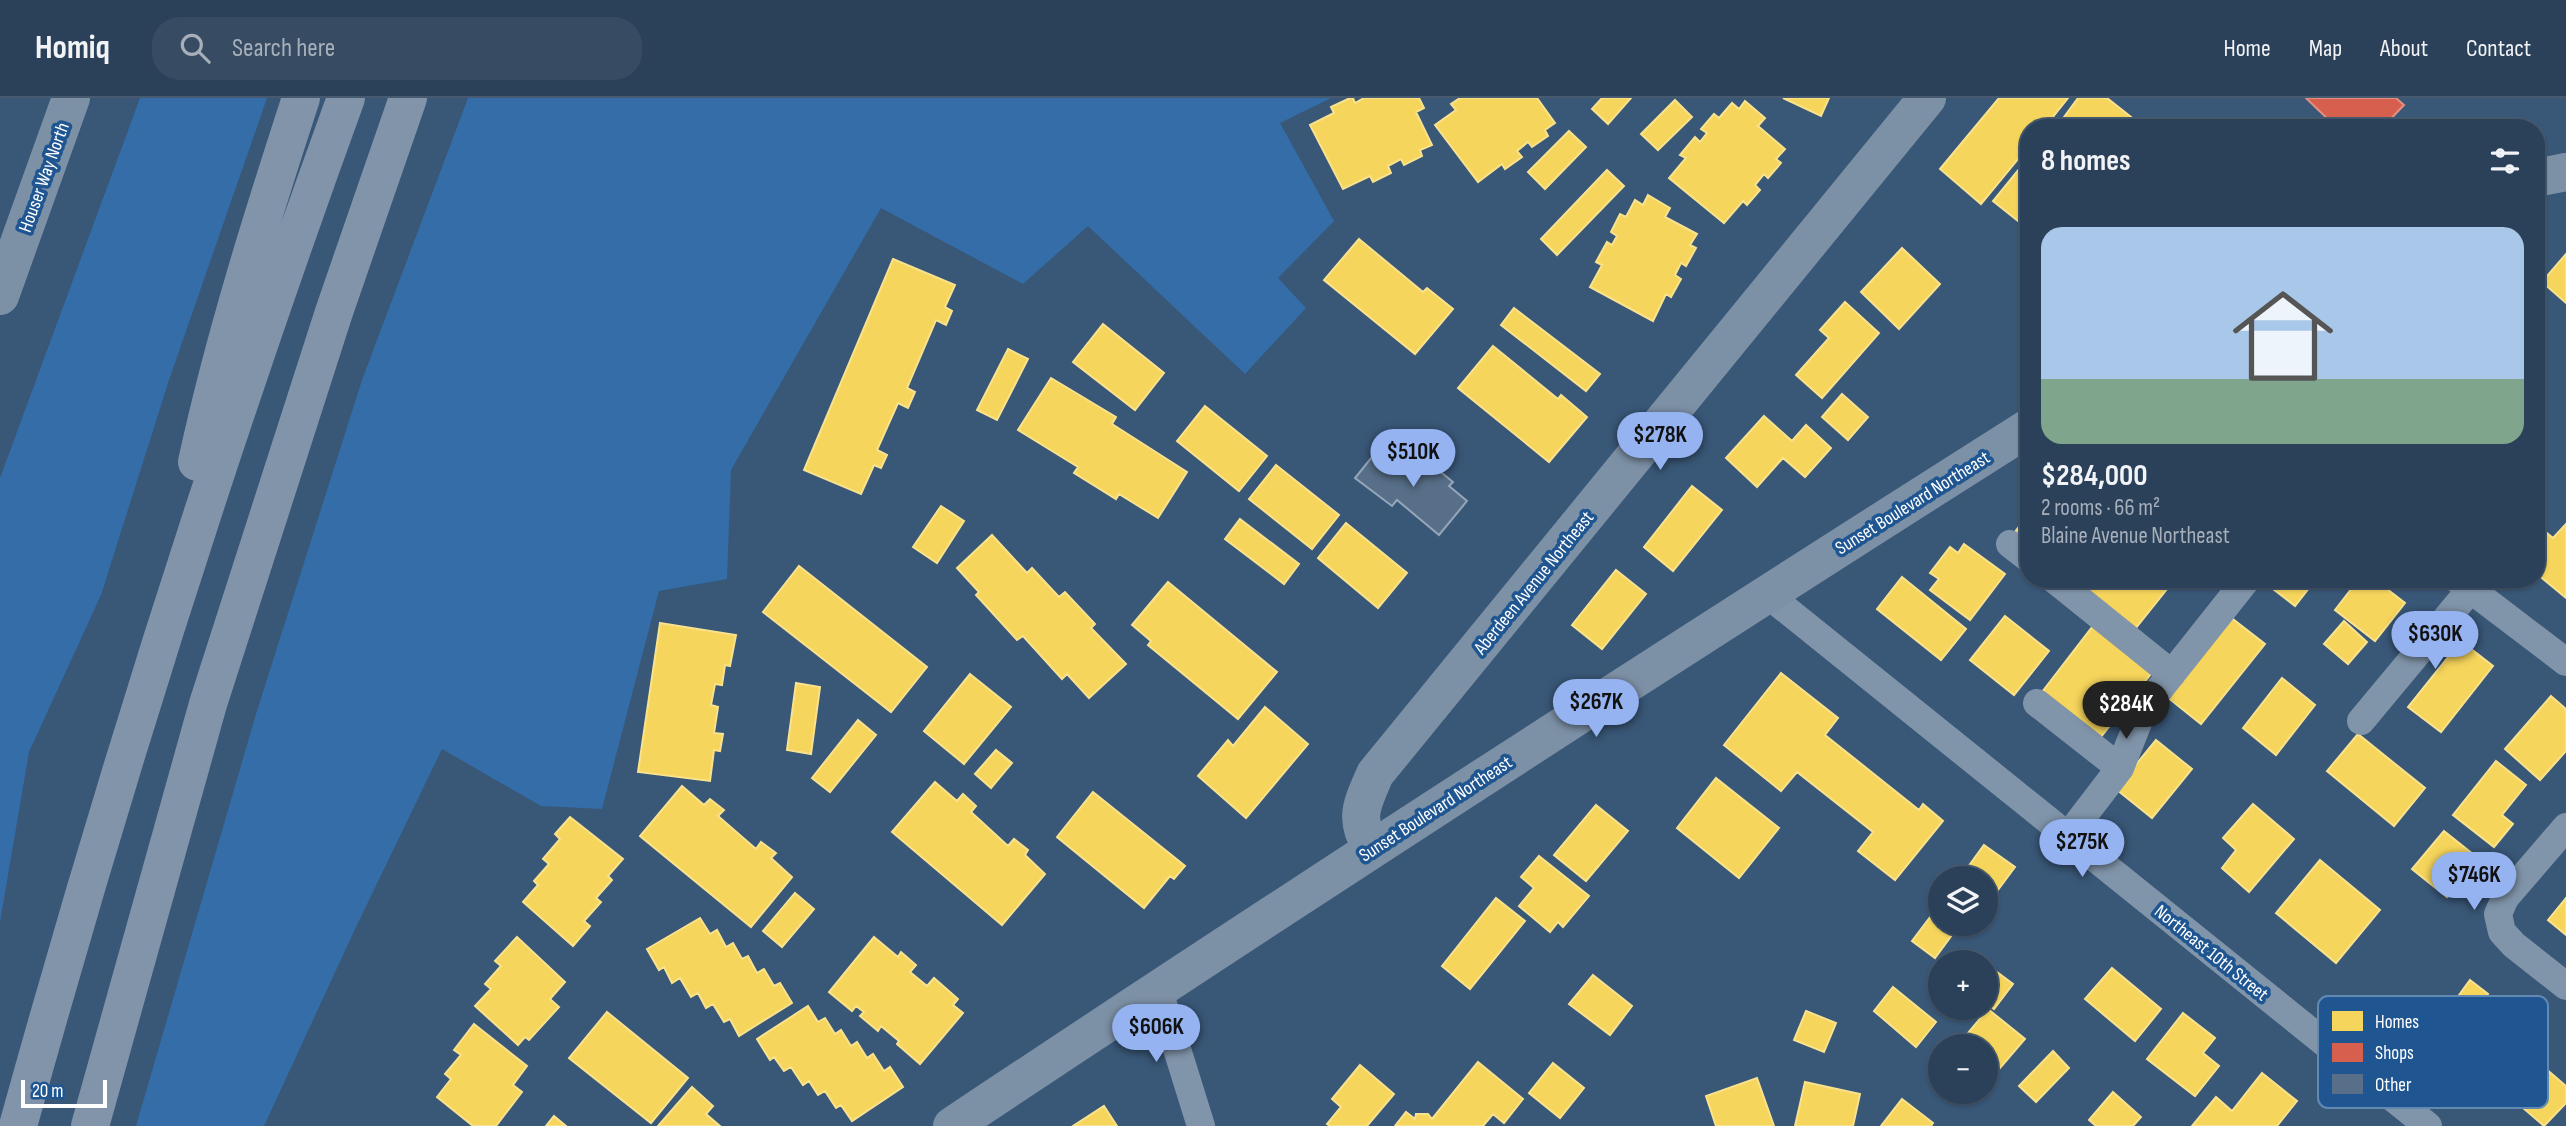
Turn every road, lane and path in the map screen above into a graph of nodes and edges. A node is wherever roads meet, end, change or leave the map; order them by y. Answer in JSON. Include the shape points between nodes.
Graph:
{"nodes":[{"id":1,"x":71,"y":98,"type":"edge"},
{"id":2,"x":302,"y":98,"type":"edge"},
{"id":3,"x":346,"y":98,"type":"edge"},
{"id":4,"x":408,"y":98,"type":"edge"},
{"id":5,"x":1927,"y":98,"type":"edge"},
{"id":6,"x":2566,"y":172,"type":"edge"},
{"id":7,"x":2545,"y":176,"type":"edge"},
{"id":8,"x":0,"y":296,"type":"edge"},
{"id":9,"x":2020,"y":433,"type":"edge"},
{"id":10,"x":2065,"y":588,"type":"edge"},
{"id":11,"x":2230,"y":588,"type":"edge"},
{"id":12,"x":2461,"y":588,"type":"edge"},
{"id":13,"x":2469,"y":588,"type":"edge"},
{"id":14,"x":1767,"y":594,"type":"junction"},
{"id":15,"x":2566,"y":662,"type":"edge"},
{"id":16,"x":2172,"y":674,"type":"junction"},
{"id":17,"x":150,"y":678,"type":"junction"},
{"id":18,"x":2037,"y":703,"type":"dead end"},
{"id":19,"x":2361,"y":721,"type":"dead end"},
{"id":20,"x":2120,"y":768,"type":"junction"},
{"id":21,"x":2566,"y":827,"type":"edge"},
{"id":22,"x":2067,"y":836,"type":"junction"},
{"id":23,"x":1372,"y":849,"type":"junction"},
{"id":24,"x":2566,"y":986,"type":"edge"},
{"id":25,"x":1158,"y":988,"type":"junction"},
{"id":26,"x":2318,"y":1038,"type":"edge"},
{"id":27,"x":2406,"y":1108,"type":"edge"},
{"id":28,"x":18,"y":1126,"type":"edge"},
{"id":29,"x":90,"y":1126,"type":"edge"},
{"id":30,"x":953,"y":1126,"type":"edge"},
{"id":31,"x":1201,"y":1126,"type":"edge"},
{"id":32,"x":2428,"y":1126,"type":"edge"}],
"edges":[{"from":1,"to":8,"type":"main road","name":"Houser Way North"},
{"from":2,"to":17,"type":"highway","via":[[212,390]]},
{"from":3,"to":17,"type":"highway","via":[[254,356]]},
{"from":4,"to":29,"type":"highway","via":[[329,325],[216,678]]},
{"from":5,"to":23,"type":"main road","name":"Aberdeen Avenue Northeast","via":[[1375,774],[1360,809],[1361,832]]},
{"from":6,"to":7,"type":"main road"},
{"from":9,"to":14,"type":"main road","name":"Sunset Boulevard Northeast"},
{"from":10,"to":16,"type":"street"},
{"from":11,"to":16,"type":"street"},
{"from":12,"to":19,"type":"street"},
{"from":13,"to":15,"type":"street"},
{"from":14,"to":22,"type":"street","name":"Northeast 10th Street"},
{"from":14,"to":23,"type":"main road","name":"Sunset Boulevard Northeast"},
{"from":16,"to":20,"type":"street","via":[[2143,710]]},
{"from":17,"to":28,"type":"highway"},
{"from":18,"to":20,"type":"street"},
{"from":20,"to":22,"type":"street"},
{"from":21,"to":24,"type":"street","via":[[2505,898],[2498,914],[2502,932],[2514,945]]},
{"from":22,"to":26,"type":"street","name":"Northeast 10th Street"},
{"from":23,"to":25,"type":"main road","name":"Sunset Boulevard Northeast"},
{"from":25,"to":30,"type":"main road","name":"Sunset Boulevard Northeast"},
{"from":25,"to":31,"type":"street"},
{"from":27,"to":32,"type":"street","name":"Northeast 10th Street"}]}
